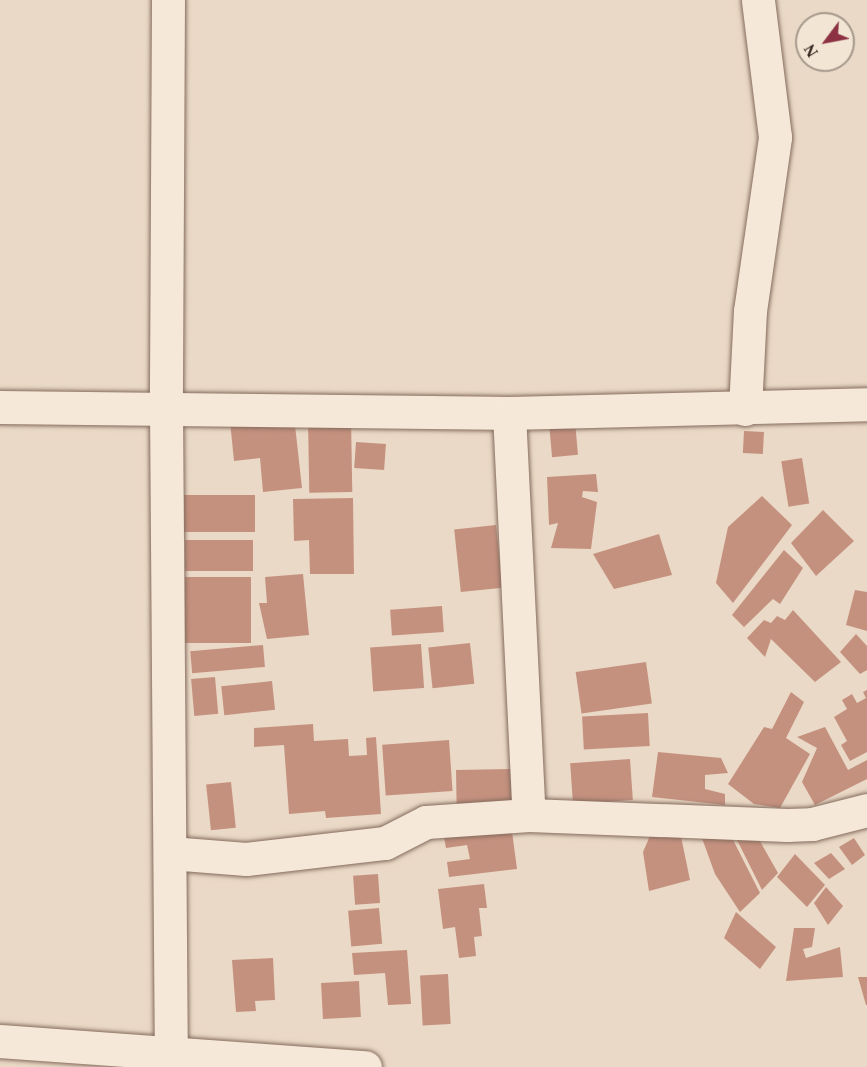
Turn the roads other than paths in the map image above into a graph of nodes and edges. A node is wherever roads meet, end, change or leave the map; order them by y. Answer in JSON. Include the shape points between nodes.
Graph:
{"nodes":[{"id":1,"x":168,"y":0,"type":"edge"},
{"id":2,"x":758,"y":0,"type":"edge"},
{"id":3,"x":867,"y":404,"type":"edge"},
{"id":4,"x":0,"y":407,"type":"edge"},
{"id":5,"x":166,"y":408,"type":"junction"},
{"id":6,"x":746,"y":409,"type":"junction"},
{"id":7,"x":508,"y":413,"type":"junction"},
{"id":8,"x":867,"y":810,"type":"edge"},
{"id":9,"x":529,"y":815,"type":"junction"},
{"id":10,"x":170,"y":854,"type":"junction"},
{"id":11,"x":0,"y":1041,"type":"edge"},
{"id":12,"x":171,"y":1061,"type":"edge"},
{"id":13,"x":365,"y":1067,"type":"edge"}],
"edges":[{"from":1,"to":5,"type":"street"},
{"from":2,"to":6,"type":"street","via":[[776,137],[750,311]]},
{"from":3,"to":6,"type":"street"},
{"from":4,"to":5,"type":"street"},
{"from":5,"to":7,"type":"street"},
{"from":5,"to":10,"type":"street"},
{"from":6,"to":7,"type":"street"},
{"from":7,"to":9,"type":"street"},
{"from":8,"to":9,"type":"street","via":[[812,824],[787,825]]},
{"from":9,"to":10,"type":"street","via":[[426,822],[385,843],[246,859]]},
{"from":10,"to":12,"type":"street"},
{"from":11,"to":12,"type":"street"},
{"from":12,"to":13,"type":"street"}]}
